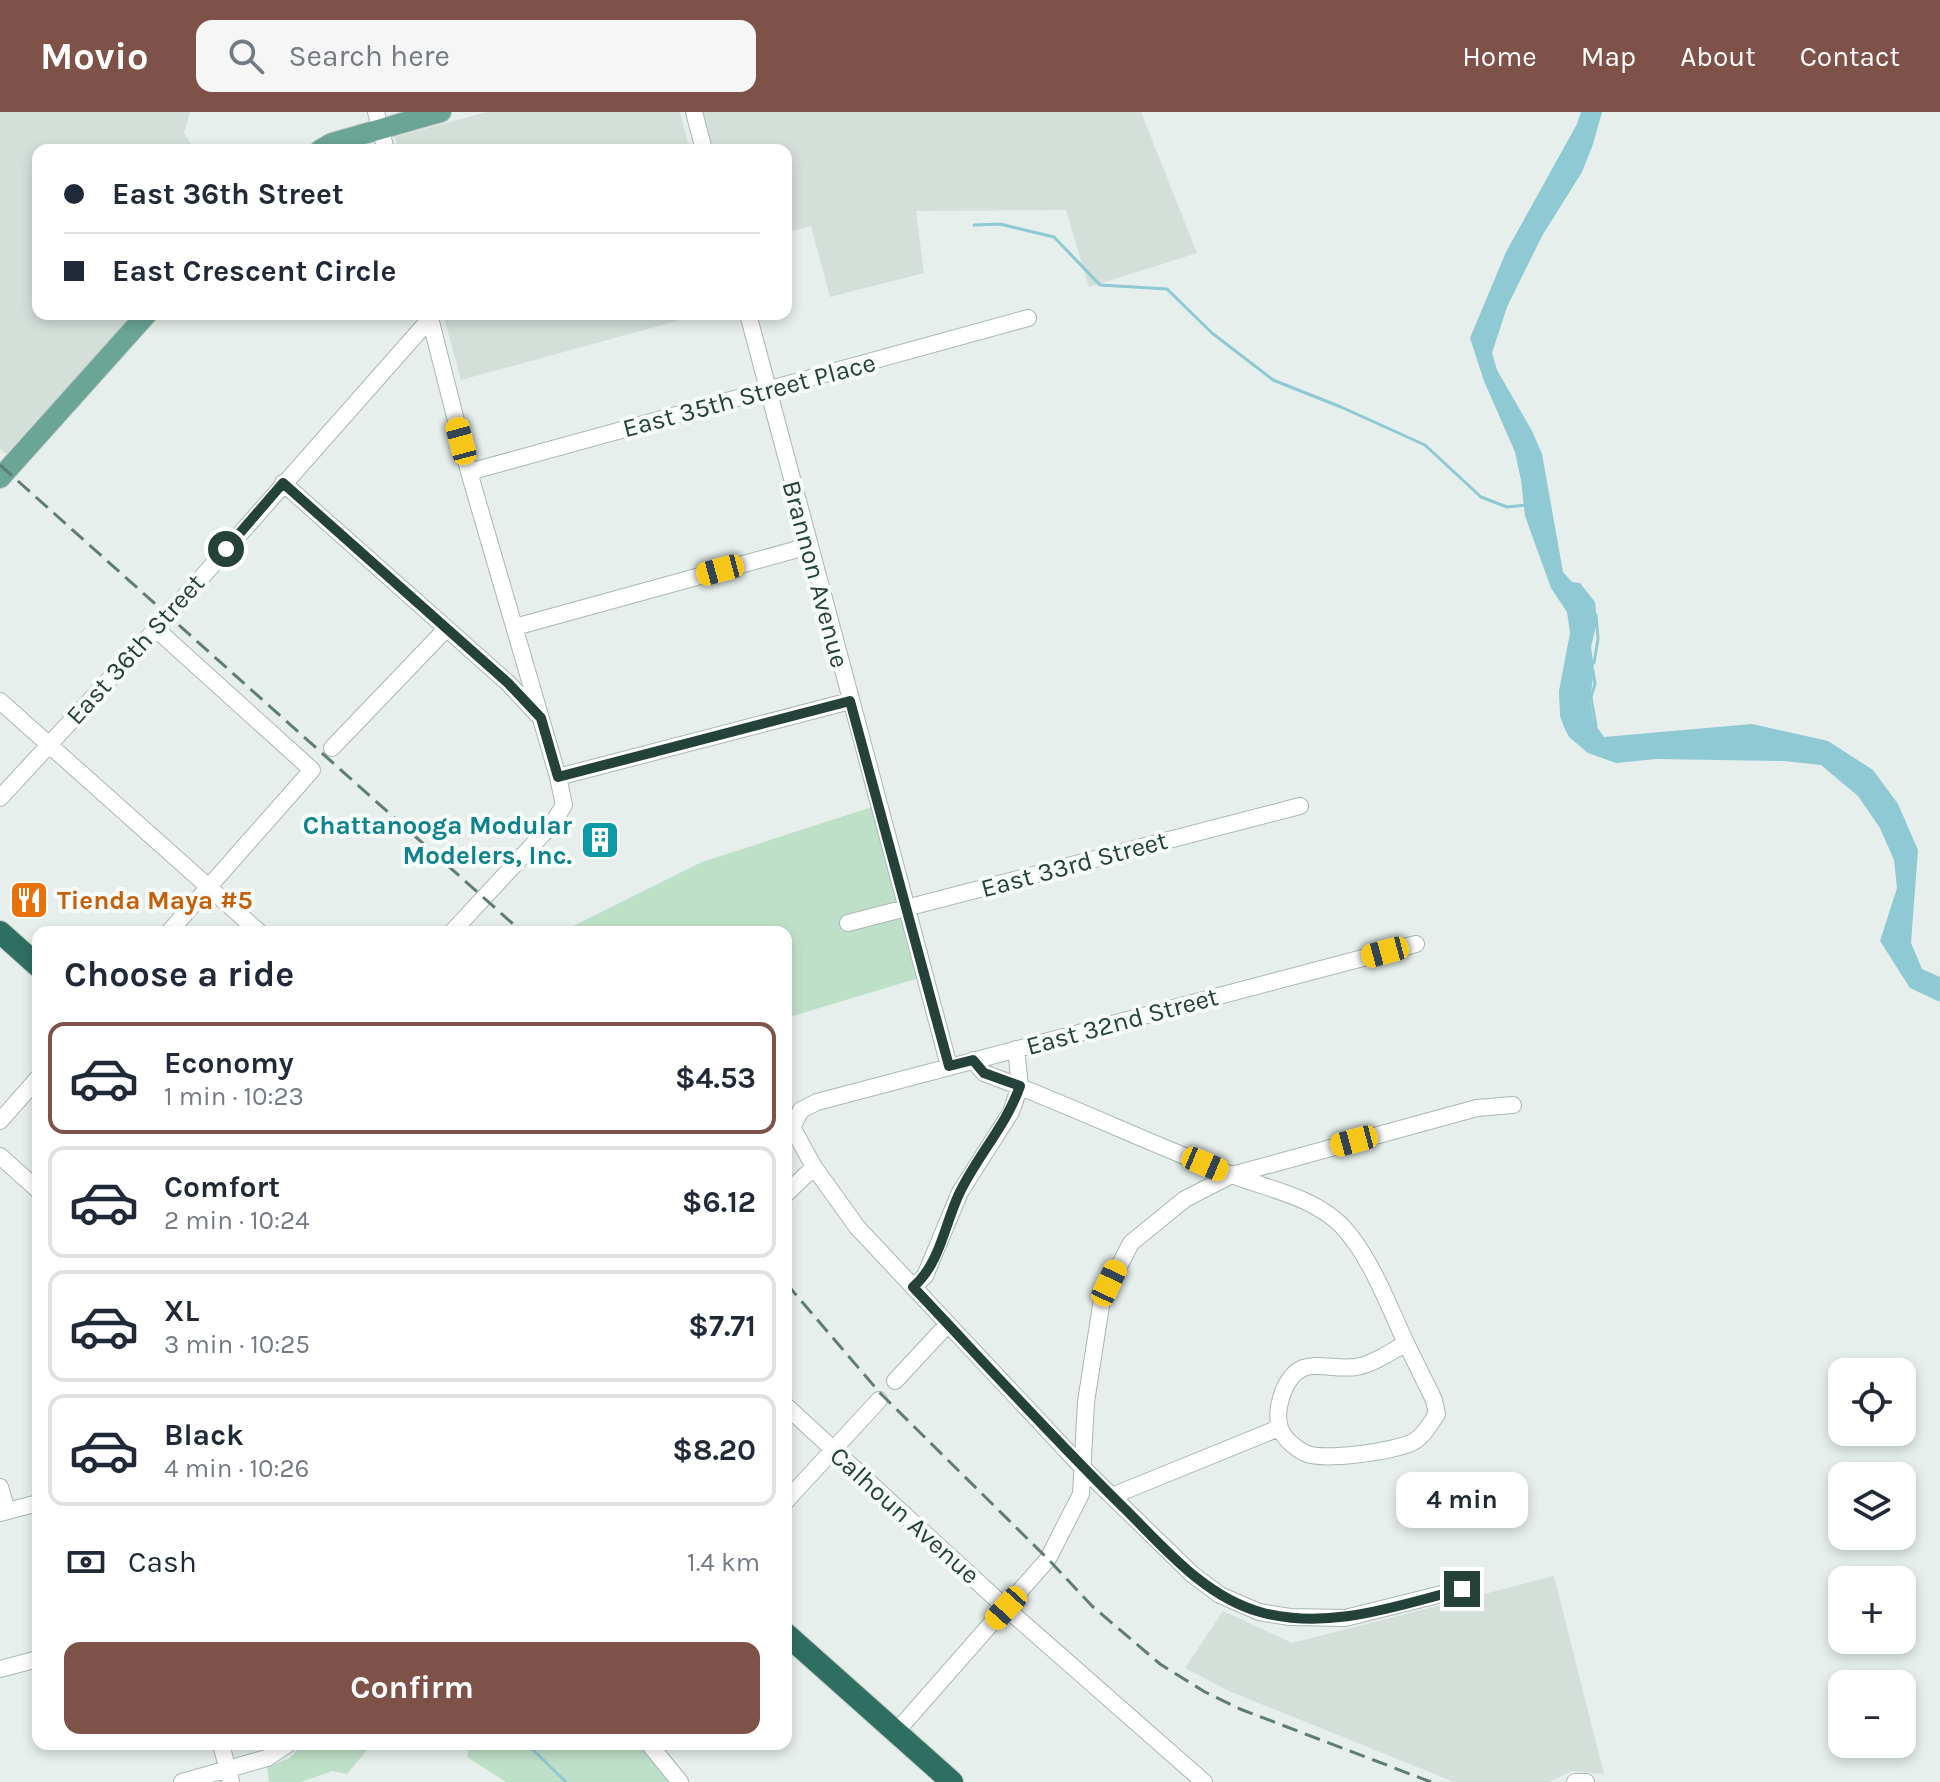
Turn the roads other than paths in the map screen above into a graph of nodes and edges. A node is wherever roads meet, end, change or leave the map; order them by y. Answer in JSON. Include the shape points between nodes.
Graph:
{"nodes":[{"id":1,"x":441,"y":112,"type":"edge"},
{"id":2,"x":694,"y":112,"type":"edge"},
{"id":3,"x":378,"y":120,"type":"edge"},
{"id":4,"x":330,"y":144,"type":"edge"},
{"id":5,"x":384,"y":144,"type":"edge"},
{"id":6,"x":702,"y":144,"type":"edge"},
{"id":7,"x":1028,"y":318,"type":"dead end"},
{"id":8,"x":142,"y":320,"type":"edge"},
{"id":9,"x":426,"y":320,"type":"edge"},
{"id":10,"x":430,"y":320,"type":"edge"},
{"id":11,"x":750,"y":320,"type":"edge"},
{"id":12,"x":767,"y":390,"type":"junction"},
{"id":13,"x":469,"y":472,"type":"junction"},
{"id":14,"x":0,"y":478,"type":"edge"},
{"id":15,"x":283,"y":483,"type":"junction"},
{"id":16,"x":809,"y":546,"type":"junction"},
{"id":17,"x":515,"y":627,"type":"junction"},
{"id":18,"x":156,"y":629,"type":"junction"},
{"id":19,"x":446,"y":629,"type":"junction"},
{"id":20,"x":0,"y":701,"type":"edge"},
{"id":21,"x":850,"y":701,"type":"junction"},
{"id":22,"x":541,"y":718,"type":"junction"},
{"id":23,"x":49,"y":744,"type":"junction"},
{"id":24,"x":332,"y":748,"type":"dead end"},
{"id":25,"x":558,"y":777,"type":"junction"},
{"id":26,"x":0,"y":798,"type":"edge"},
{"id":27,"x":1300,"y":806,"type":"dead end"},
{"id":28,"x":209,"y":887,"type":"junction"},
{"id":29,"x":905,"y":908,"type":"junction"},
{"id":30,"x":848,"y":923,"type":"dead end"},
{"id":31,"x":174,"y":926,"type":"edge"},
{"id":32,"x":252,"y":926,"type":"edge"},
{"id":33,"x":458,"y":926,"type":"edge"},
{"id":34,"x":0,"y":932,"type":"edge"},
{"id":35,"x":1416,"y":944,"type":"dead end"},
{"id":36,"x":32,"y":961,"type":"edge"},
{"id":37,"x":1016,"y":1049,"type":"junction"},
{"id":38,"x":973,"y":1060,"type":"junction"},
{"id":39,"x":949,"y":1066,"type":"junction"},
{"id":40,"x":32,"y":1085,"type":"edge"},
{"id":41,"x":1020,"y":1086,"type":"junction"},
{"id":42,"x":1513,"y":1105,"type":"dead end"},
{"id":43,"x":792,"y":1118,"type":"edge"},
{"id":44,"x":0,"y":1121,"type":"edge"},
{"id":45,"x":792,"y":1127,"type":"edge"},
{"id":46,"x":0,"y":1156,"type":"edge"},
{"id":47,"x":814,"y":1167,"type":"junction"},
{"id":48,"x":1232,"y":1175,"type":"junction"},
{"id":49,"x":32,"y":1185,"type":"edge"},
{"id":50,"x":792,"y":1188,"type":"edge"},
{"id":51,"x":913,"y":1287,"type":"junction"},
{"id":52,"x":948,"y":1324,"type":"junction"},
{"id":53,"x":1406,"y":1343,"type":"junction"},
{"id":54,"x":895,"y":1381,"type":"dead end"},
{"id":55,"x":879,"y":1400,"type":"dead end"},
{"id":56,"x":792,"y":1411,"type":"edge"},
{"id":57,"x":1279,"y":1428,"type":"junction"},
{"id":58,"x":833,"y":1449,"type":"junction"},
{"id":59,"x":1083,"y":1468,"type":"junction"},
{"id":60,"x":0,"y":1487,"type":"edge"},
{"id":61,"x":792,"y":1494,"type":"edge"},
{"id":62,"x":1112,"y":1496,"type":"junction"},
{"id":63,"x":32,"y":1505,"type":"edge"},
{"id":64,"x":3,"y":1512,"type":"edge"},
{"id":65,"x":1462,"y":1589,"type":"dead end"},
{"id":66,"x":1006,"y":1608,"type":"junction"},
{"id":67,"x":792,"y":1639,"type":"edge"},
{"id":68,"x":32,"y":1661,"type":"edge"},
{"id":69,"x":0,"y":1669,"type":"edge"},
{"id":70,"x":896,"y":1732,"type":"junction"},
{"id":71,"x":223,"y":1750,"type":"edge"},
{"id":72,"x":279,"y":1750,"type":"edge"},
{"id":73,"x":654,"y":1750,"type":"edge"},
{"id":74,"x":230,"y":1776,"type":"edge"},
{"id":75,"x":182,"y":1782,"type":"edge"},
{"id":76,"x":680,"y":1782,"type":"edge"},
{"id":77,"x":952,"y":1782,"type":"edge"},
{"id":78,"x":1204,"y":1782,"type":"edge"},
{"id":79,"x":1575,"y":1782,"type":"edge"},
{"id":80,"x":1586,"y":1782,"type":"edge"}],
"edges":[{"from":1,"to":3,"type":"main road"},
{"from":2,"to":6,"type":"street"},
{"from":3,"to":4,"type":"main road"},
{"from":3,"to":5,"type":"street"},
{"from":7,"to":12,"type":"street","name":"East 35th Street Place"},
{"from":8,"to":14,"type":"main road"},
{"from":9,"to":15,"type":"street","name":"East 36th Street"},
{"from":10,"to":13,"type":"street"},
{"from":11,"to":12,"type":"street","name":"Brannon Avenue"},
{"from":12,"to":13,"type":"street","name":"East 35th Street Place"},
{"from":12,"to":16,"type":"street","name":"Brannon Avenue"},
{"from":13,"to":17,"type":"street"},
{"from":15,"to":18,"type":"street","name":"East 36th Street"},
{"from":15,"to":19,"type":"street"},
{"from":16,"to":17,"type":"street"},
{"from":16,"to":21,"type":"street","name":"Brannon Avenue"},
{"from":17,"to":22,"type":"street"},
{"from":18,"to":23,"type":"street","name":"East 36th Street"},
{"from":18,"to":28,"type":"street","via":[[312,770]]},
{"from":19,"to":22,"type":"street"},
{"from":19,"to":24,"type":"street"},
{"from":20,"to":23,"type":"street"},
{"from":21,"to":25,"type":"street"},
{"from":21,"to":29,"type":"street","name":"Brannon Avenue"},
{"from":22,"to":25,"type":"street"},
{"from":23,"to":26,"type":"street","name":"East 36th Street"},
{"from":23,"to":28,"type":"street"},
{"from":25,"to":33,"type":"street","via":[[564,805],[553,823]]},
{"from":27,"to":29,"type":"street","name":"East 33rd Street"},
{"from":28,"to":31,"type":"street"},
{"from":28,"to":32,"type":"street"},
{"from":29,"to":30,"type":"street","name":"East 33rd Street"},
{"from":29,"to":39,"type":"street","name":"Brannon Avenue"},
{"from":34,"to":36,"type":"highway"},
{"from":35,"to":37,"type":"street","name":"East 32nd Street"},
{"from":37,"to":38,"type":"street","name":"East 32nd Street"},
{"from":37,"to":41,"type":"street"},
{"from":38,"to":39,"type":"street","name":"East 32nd Street"},
{"from":38,"to":41,"type":"street","via":[[984,1073]]},
{"from":39,"to":43,"type":"street","name":"East 32nd Street","via":[[817,1102]]},
{"from":40,"to":44,"type":"street"},
{"from":41,"to":48,"type":"street"},
{"from":41,"to":51,"type":"street","via":[[1011,1112],[960,1192],[925,1276]]},
{"from":42,"to":48,"type":"street","via":[[1477,1108]]},
{"from":45,"to":47,"type":"street"},
{"from":46,"to":49,"type":"street"},
{"from":47,"to":50,"type":"street"},
{"from":47,"to":51,"type":"street","via":[[857,1227]]},
{"from":48,"to":53,"type":"street","via":[[1295,1197],[1340,1224],[1357,1245]]},
{"from":48,"to":59,"type":"street","via":[[1159,1218],[1131,1243],[1116,1268],[1102,1299],[1094,1343]]},
{"from":51,"to":52,"type":"street"},
{"from":52,"to":54,"type":"street"},
{"from":52,"to":59,"type":"street"},
{"from":53,"to":57,"type":"street","via":[[1356,1367],[1306,1366],[1296,1371],[1279,1402]]},
{"from":53,"to":57,"type":"street","via":[[1437,1414],[1415,1441],[1354,1455],[1307,1455]]},
{"from":55,"to":58,"type":"street"},
{"from":56,"to":58,"type":"street","name":"Calhoun Avenue"},
{"from":57,"to":62,"type":"street"},
{"from":58,"to":61,"type":"street"},
{"from":58,"to":66,"type":"street","name":"Calhoun Avenue"},
{"from":59,"to":62,"type":"street"},
{"from":59,"to":66,"type":"street","via":[[1081,1494],[1048,1559]]},
{"from":60,"to":64,"type":"street"},
{"from":62,"to":65,"type":"street","via":[[1193,1575],[1220,1595],[1259,1612],[1345,1618]]},
{"from":63,"to":64,"type":"street"},
{"from":66,"to":70,"type":"street"},
{"from":66,"to":78,"type":"street","name":"Calhoun Avenue"},
{"from":67,"to":70,"type":"highway"},
{"from":68,"to":69,"type":"street"},
{"from":70,"to":77,"type":"highway"},
{"from":71,"to":74,"type":"street"},
{"from":72,"to":74,"type":"street"},
{"from":73,"to":76,"type":"street"},
{"from":74,"to":75,"type":"street"},
{"from":79,"to":80,"type":"street"}]}
